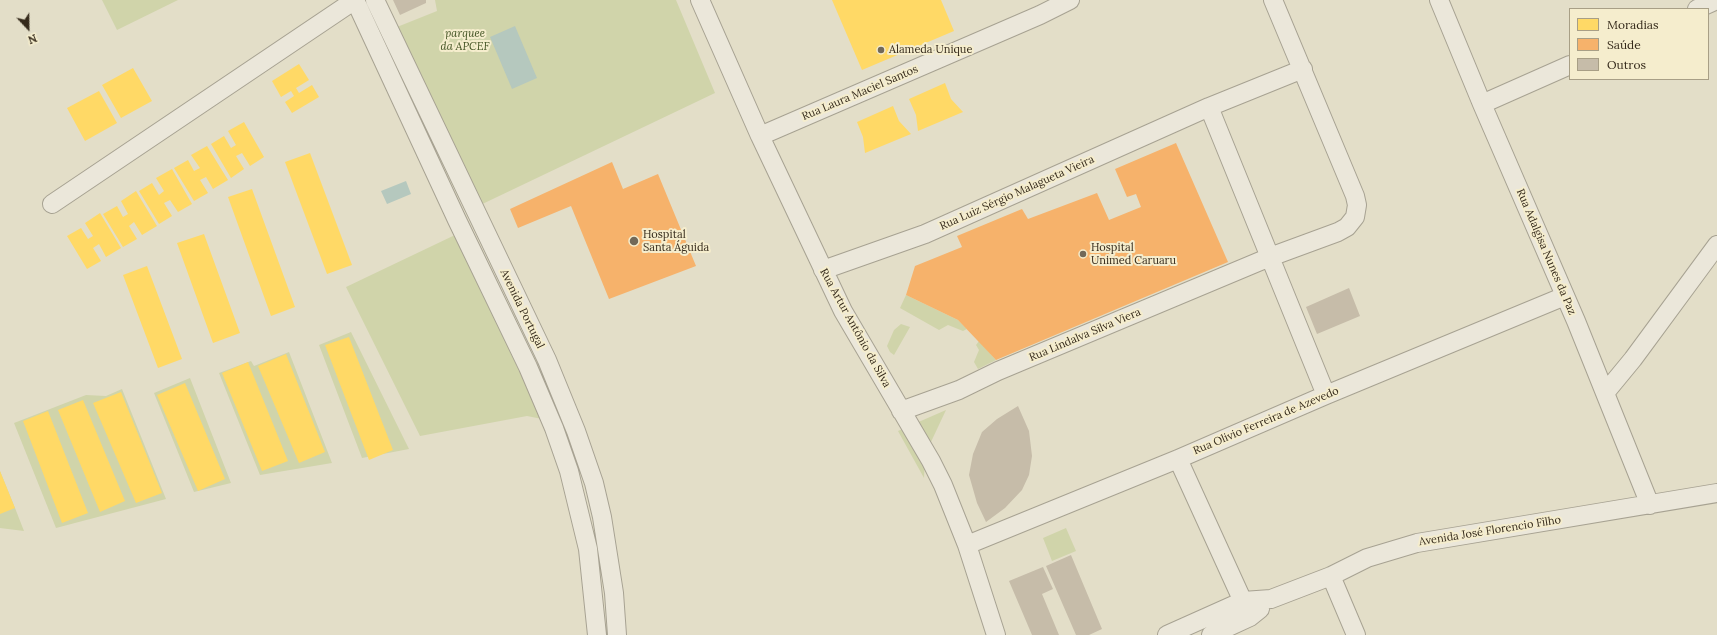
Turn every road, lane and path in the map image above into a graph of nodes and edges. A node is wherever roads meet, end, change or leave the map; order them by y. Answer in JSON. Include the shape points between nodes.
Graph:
{"nodes":[{"id":1,"x":355,"y":0,"type":"edge"},
{"id":2,"x":375,"y":0,"type":"edge"},
{"id":3,"x":700,"y":0,"type":"edge"},
{"id":4,"x":1070,"y":0,"type":"edge"},
{"id":5,"x":1273,"y":0,"type":"edge"},
{"id":6,"x":1439,"y":0,"type":"edge"},
{"id":7,"x":1717,"y":0,"type":"edge"},
{"id":8,"x":1699,"y":8,"type":"edge"},
{"id":9,"x":1569,"y":65,"type":"edge"},
{"id":10,"x":1303,"y":69,"type":"junction"},
{"id":11,"x":1482,"y":104,"type":"junction"},
{"id":12,"x":1209,"y":107,"type":"junction"},
{"id":13,"x":760,"y":136,"type":"junction"},
{"id":14,"x":52,"y":204,"type":"dead end"},
{"id":15,"x":1717,"y":245,"type":"edge"},
{"id":16,"x":1270,"y":257,"type":"junction"},
{"id":17,"x":823,"y":270,"type":"junction"},
{"id":18,"x":1565,"y":296,"type":"junction"},
{"id":19,"x":1605,"y":393,"type":"junction"},
{"id":20,"x":1326,"y":395,"type":"junction"},
{"id":21,"x":901,"y":411,"type":"junction"},
{"id":22,"x":1178,"y":459,"type":"junction"},
{"id":23,"x":1717,"y":493,"type":"edge"},
{"id":24,"x":1650,"y":505,"type":"junction"},
{"id":25,"x":602,"y":518,"type":"junction"},
{"id":26,"x":582,"y":521,"type":"junction"},
{"id":27,"x":967,"y":545,"type":"junction"},
{"id":28,"x":1331,"y":576,"type":"junction"},
{"id":29,"x":1271,"y":599,"type":"junction"},
{"id":30,"x":1243,"y":601,"type":"junction"},
{"id":31,"x":1250,"y":617,"type":"junction"},
{"id":32,"x":597,"y":635,"type":"edge"},
{"id":33,"x":617,"y":635,"type":"edge"},
{"id":34,"x":996,"y":635,"type":"edge"},
{"id":35,"x":1167,"y":635,"type":"edge"},
{"id":36,"x":1211,"y":635,"type":"edge"},
{"id":37,"x":1356,"y":635,"type":"edge"}],
"edges":[{"from":1,"to":14,"type":"street"},
{"from":1,"to":26,"type":"street","name":"Avenida Portugal","via":[[528,367],[567,464]]},
{"from":2,"to":25,"type":"street","name":"Avenida Portugal","via":[[561,392],[594,483]]},
{"from":3,"to":13,"type":"street","name":"Rua Artur Antônio da Silva"},
{"from":4,"to":13,"type":"street","name":"Rua Laura Maciel Santos"},
{"from":5,"to":10,"type":"street","name":"Rua Lindalva Silva Viera"},
{"from":6,"to":11,"type":"street","name":"Rua Adalgisa Nunes da Paz"},
{"from":7,"to":8,"type":"street"},
{"from":9,"to":11,"type":"street"},
{"from":10,"to":12,"type":"street","name":"Rua Luiz Sérgio Malagueta Vieira"},
{"from":10,"to":16,"type":"street","name":"Rua Lindalva Silva Viera","via":[[1358,205],[1355,217],[1347,227]]},
{"from":11,"to":18,"type":"street","name":"Rua Adalgisa Nunes da Paz"},
{"from":12,"to":16,"type":"street"},
{"from":12,"to":17,"type":"street","name":"Rua Luiz Sérgio Malagueta Vieira","via":[[925,234]]},
{"from":13,"to":17,"type":"street","name":"Rua Artur Antônio da Silva"},
{"from":15,"to":19,"type":"street","via":[[1638,353]]},
{"from":16,"to":20,"type":"street"},
{"from":16,"to":21,"type":"street","name":"Rua Lindalva Silva Viera","via":[[998,371],[959,390]]},
{"from":17,"to":21,"type":"street","name":"Rua Artur Antônio da Silva","via":[[843,311]]},
{"from":18,"to":19,"type":"street","name":"Rua Adalgisa Nunes da Paz"},
{"from":18,"to":20,"type":"street","name":"Rua Olivio Ferreira de Azevedo"},
{"from":19,"to":24,"type":"street","name":"Rua Adalgisa Nunes da Paz"},
{"from":20,"to":22,"type":"street","name":"Rua Olivio Ferreira de Azevedo"},
{"from":21,"to":27,"type":"street","name":"Rua Artur Antônio da Silva","via":[[943,484]]},
{"from":22,"to":27,"type":"street","name":"Rua Olivio Ferreira de Azevedo"},
{"from":22,"to":30,"type":"street"},
{"from":23,"to":24,"type":"street","name":"Avenida José Florencio Filho"},
{"from":24,"to":28,"type":"street","name":"Avenida José Florencio Filho","via":[[1417,543],[1367,558]]},
{"from":25,"to":26,"type":"street"},
{"from":25,"to":33,"type":"street","name":"Avenida Portugal","via":[[614,593]]},
{"from":26,"to":32,"type":"street","name":"Avenida Portugal","via":[[588,549]]},
{"from":27,"to":34,"type":"street","name":"Rua Artur Antônio da Silva"},
{"from":28,"to":29,"type":"street","name":"Avenida José Florencio Filho"},
{"from":28,"to":37,"type":"street"},
{"from":29,"to":30,"type":"street","name":"Avenida José Florencio Filho"},
{"from":29,"to":31,"type":"street","name":"Avenida José Florencio Filho"},
{"from":30,"to":31,"type":"street"},
{"from":30,"to":35,"type":"street","name":"Avenida José Florencio Filho"},
{"from":31,"to":36,"type":"street","name":"Avenida José Florencio Filho"}]}
